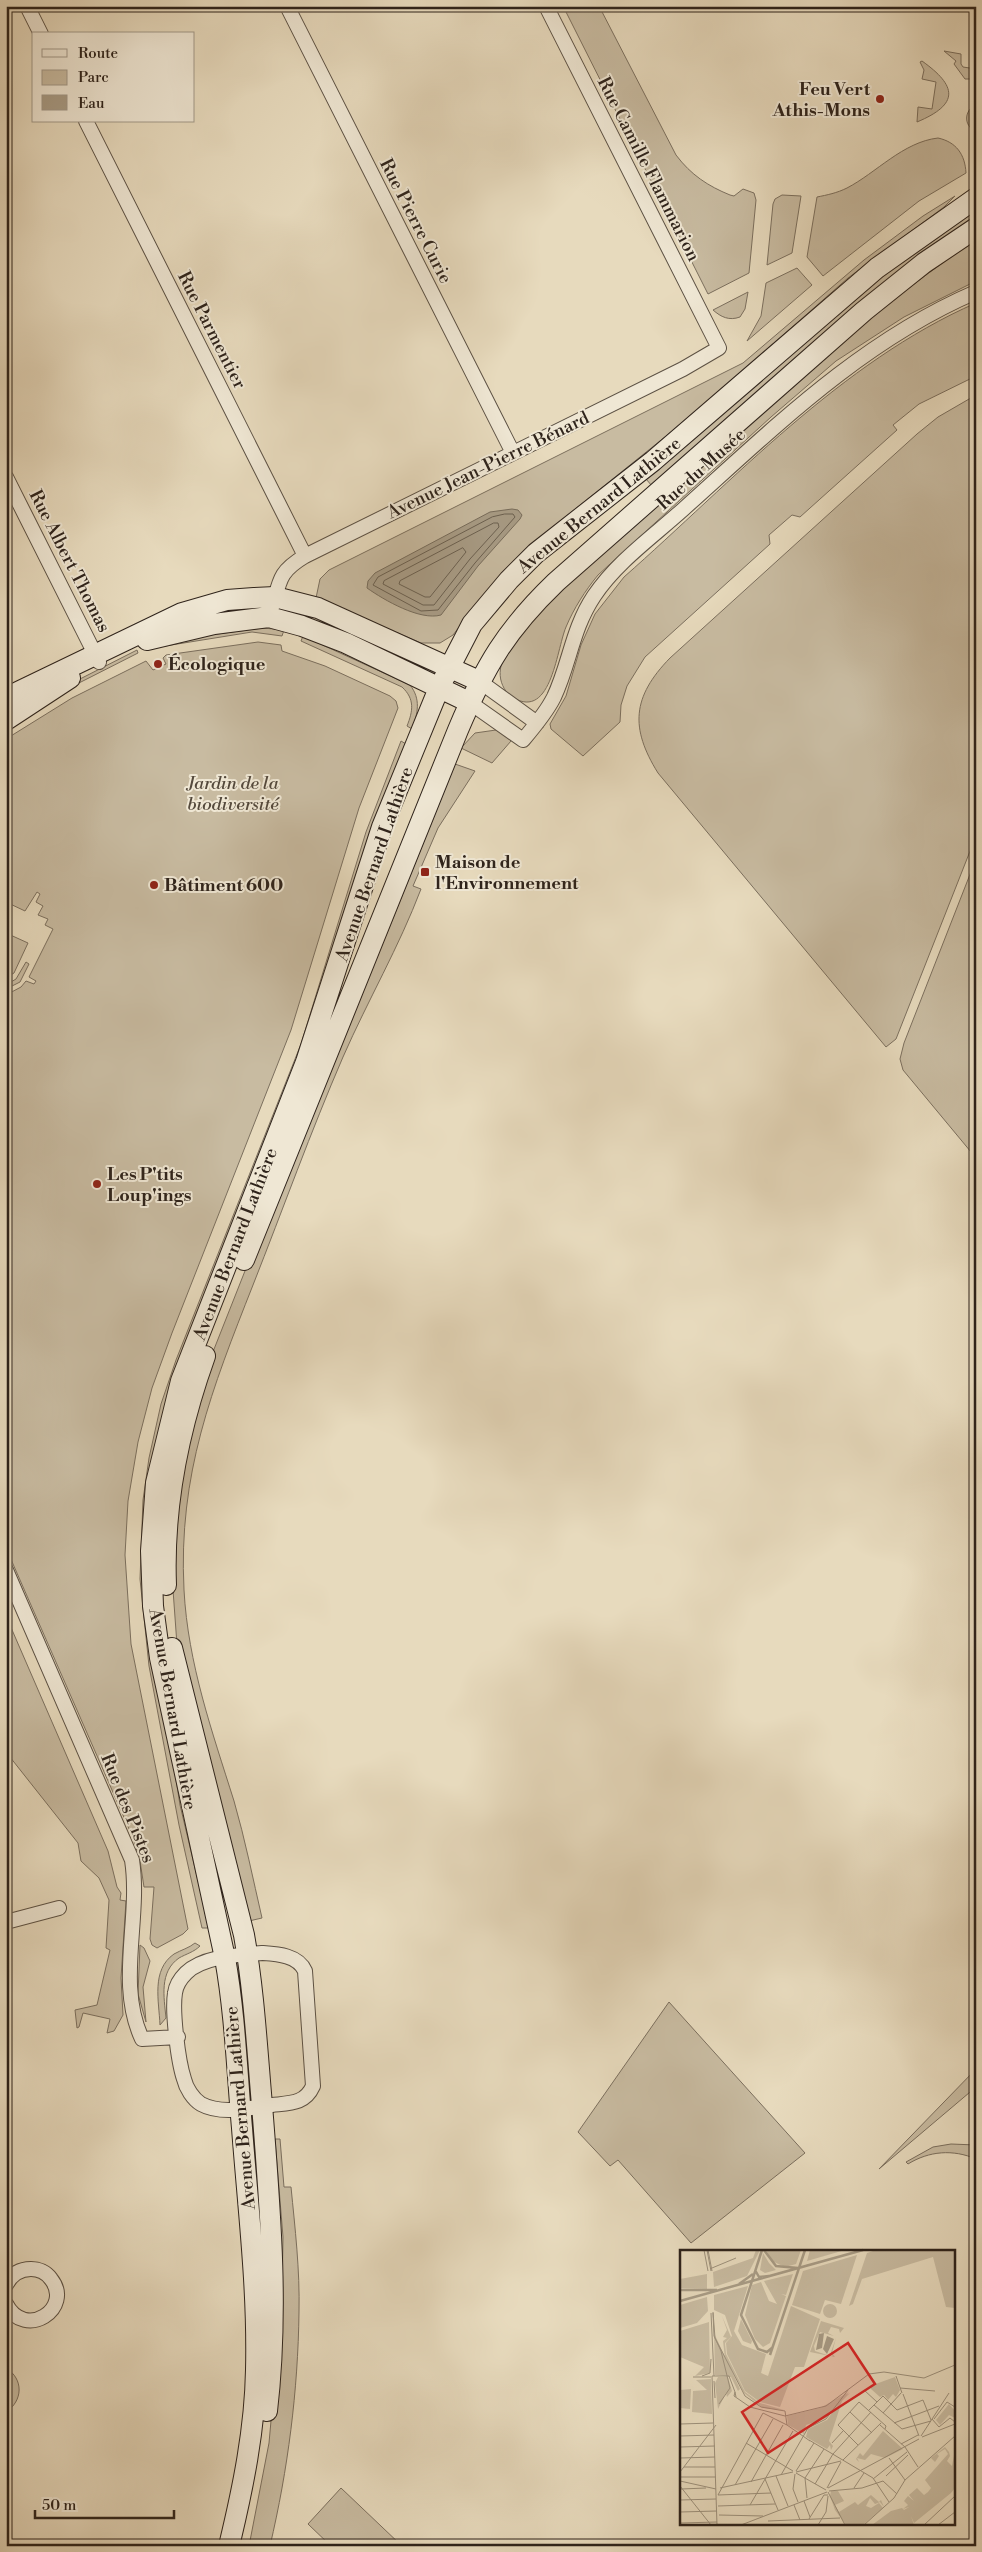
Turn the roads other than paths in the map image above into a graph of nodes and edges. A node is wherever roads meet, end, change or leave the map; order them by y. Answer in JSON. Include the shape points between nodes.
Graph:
{"nodes":[{"id":1,"x":28,"y":6,"type":"edge"},
{"id":2,"x":287,"y":6,"type":"edge"},
{"id":3,"x":546,"y":6,"type":"edge"},
{"id":4,"x":40,"y":32,"type":"edge"},
{"id":5,"x":87,"y":122,"type":"edge"},
{"id":6,"x":976,"y":198,"type":"edge"},
{"id":7,"x":976,"y":228,"type":"edge"},
{"id":8,"x":976,"y":292,"type":"edge"},
{"id":9,"x":719,"y":348,"type":"joint"},
{"id":10,"x":513,"y":453,"type":"junction"},
{"id":11,"x":6,"y":477,"type":"edge"},
{"id":12,"x":305,"y":556,"type":"junction"},
{"id":13,"x":272,"y":607,"type":"junction"},
{"id":14,"x":98,"y":658,"type":"junction"},
{"id":15,"x":449,"y":666,"type":"junction"},
{"id":16,"x":479,"y":681,"type":"junction"},
{"id":17,"x":439,"y":688,"type":"junction"},
{"id":18,"x":6,"y":701,"type":"edge"},
{"id":19,"x":469,"y":702,"type":"junction"},
{"id":20,"x":6,"y":720,"type":"edge"},
{"id":21,"x":537,"y":723,"type":"junction"},
{"id":22,"x":6,"y":1570,"type":"edge"},
{"id":23,"x":59,"y":1908,"type":"dead end"},
{"id":24,"x":6,"y":1922,"type":"edge"},
{"id":25,"x":247,"y":1954,"type":"junction"},
{"id":26,"x":225,"y":1958,"type":"junction"},
{"id":27,"x":178,"y":2037,"type":"junction"},
{"id":28,"x":262,"y":2106,"type":"junction"},
{"id":29,"x":240,"y":2108,"type":"junction"},
{"id":30,"x":6,"y":2285,"type":"edge"},
{"id":31,"x":6,"y":2304,"type":"edge"},
{"id":32,"x":229,"y":2546,"type":"edge"},
{"id":33,"x":242,"y":2546,"type":"edge"}],
"edges":[{"from":1,"to":4,"type":"street"},
{"from":2,"to":10,"type":"street","name":"Rue Pierre Curie"},
{"from":3,"to":9,"type":"street","name":"Rue Camille Flammarion"},
{"from":5,"to":12,"type":"street","name":"Rue Parmentier"},
{"from":6,"to":15,"type":"main road","name":"Avenue Bernard Lathière","via":[[877,268],[653,461],[536,553],[486,605]]},
{"from":7,"to":16,"type":"main road","name":"Avenue Bernard Lathière","via":[[924,263],[864,312],[556,582],[514,626]]},
{"from":8,"to":21,"type":"street","name":"Rue du Musée","via":[[925,317],[847,367],[796,408],[620,566],[594,596],[578,625],[554,697]]},
{"from":9,"to":10,"type":"street","name":"Avenue Jean-Pierre Bénard","via":[[690,366]]},
{"from":10,"to":12,"type":"street","name":"Avenue Jean-Pierre Bénard"},
{"from":11,"to":14,"type":"street","name":"Rue Albert Thomas"},
{"from":12,"to":13,"type":"street","name":"Avenue Jean-Pierre Bénard","via":[[289,565],[282,574]]},
{"from":13,"to":14,"type":"main road","via":[[227,600],[182,613]]},
{"from":13,"to":15,"type":"main road","via":[[318,608]]},
{"from":13,"to":17,"type":"main road"},
{"from":14,"to":18,"type":"main road","via":[[18,692]]},
{"from":14,"to":20,"type":"main road"},
{"from":15,"to":16,"type":"main road"},
{"from":15,"to":17,"type":"main road","name":"Avenue Bernard Lathière"},
{"from":16,"to":19,"type":"main road","name":"Avenue Bernard Lathière"},
{"from":16,"to":21,"type":"street"},
{"from":17,"to":19,"type":"main road"},
{"from":17,"to":26,"type":"main road","name":"Avenue Bernard Lathière","via":[[382,828],[306,1062],[181,1381],[156,1484],[151,1551],[153,1606],[160,1658]]},
{"from":19,"to":21,"type":"street","name":"Rue du Musée","via":[[523,740]]},
{"from":19,"to":25,"type":"main road","name":"Avenue Bernard Lathière","via":[[207,1351],[186,1413],[169,1489],[165,1562],[172,1653]]},
{"from":22,"to":27,"type":"street","name":"Rue des Pistes","via":[[132,1860],[136,1891],[130,1995],[137,2029],[142,2039]]},
{"from":23,"to":24,"type":"street"},
{"from":25,"to":26,"type":"street"},
{"from":25,"to":28,"type":"main road","name":"Avenue Bernard Lathière"},
{"from":25,"to":28,"type":"street","via":[[272,1954],[293,1959],[303,1967],[306,1977],[313,2086],[303,2100]]},
{"from":26,"to":27,"type":"street","via":[[194,1967],[179,1981],[175,1991]]},
{"from":26,"to":29,"type":"main road","name":"Avenue Bernard Lathière"},
{"from":27,"to":29,"type":"street","via":[[184,2080],[194,2099],[217,2109]]},
{"from":28,"to":29,"type":"street"},
{"from":28,"to":33,"type":"main road","name":"Avenue Bernard Lathière","via":[[272,2262],[272,2367],[260,2463]]},
{"from":29,"to":32,"type":"main road","name":"Avenue Bernard Lathière","via":[[254,2275],[256,2372],[245,2474]]},
{"from":30,"to":31,"type":"street","via":[[20,2271],[33,2269],[41,2271],[52,2281],[56,2295],[52,2310],[32,2321],[17,2317]]}]}
